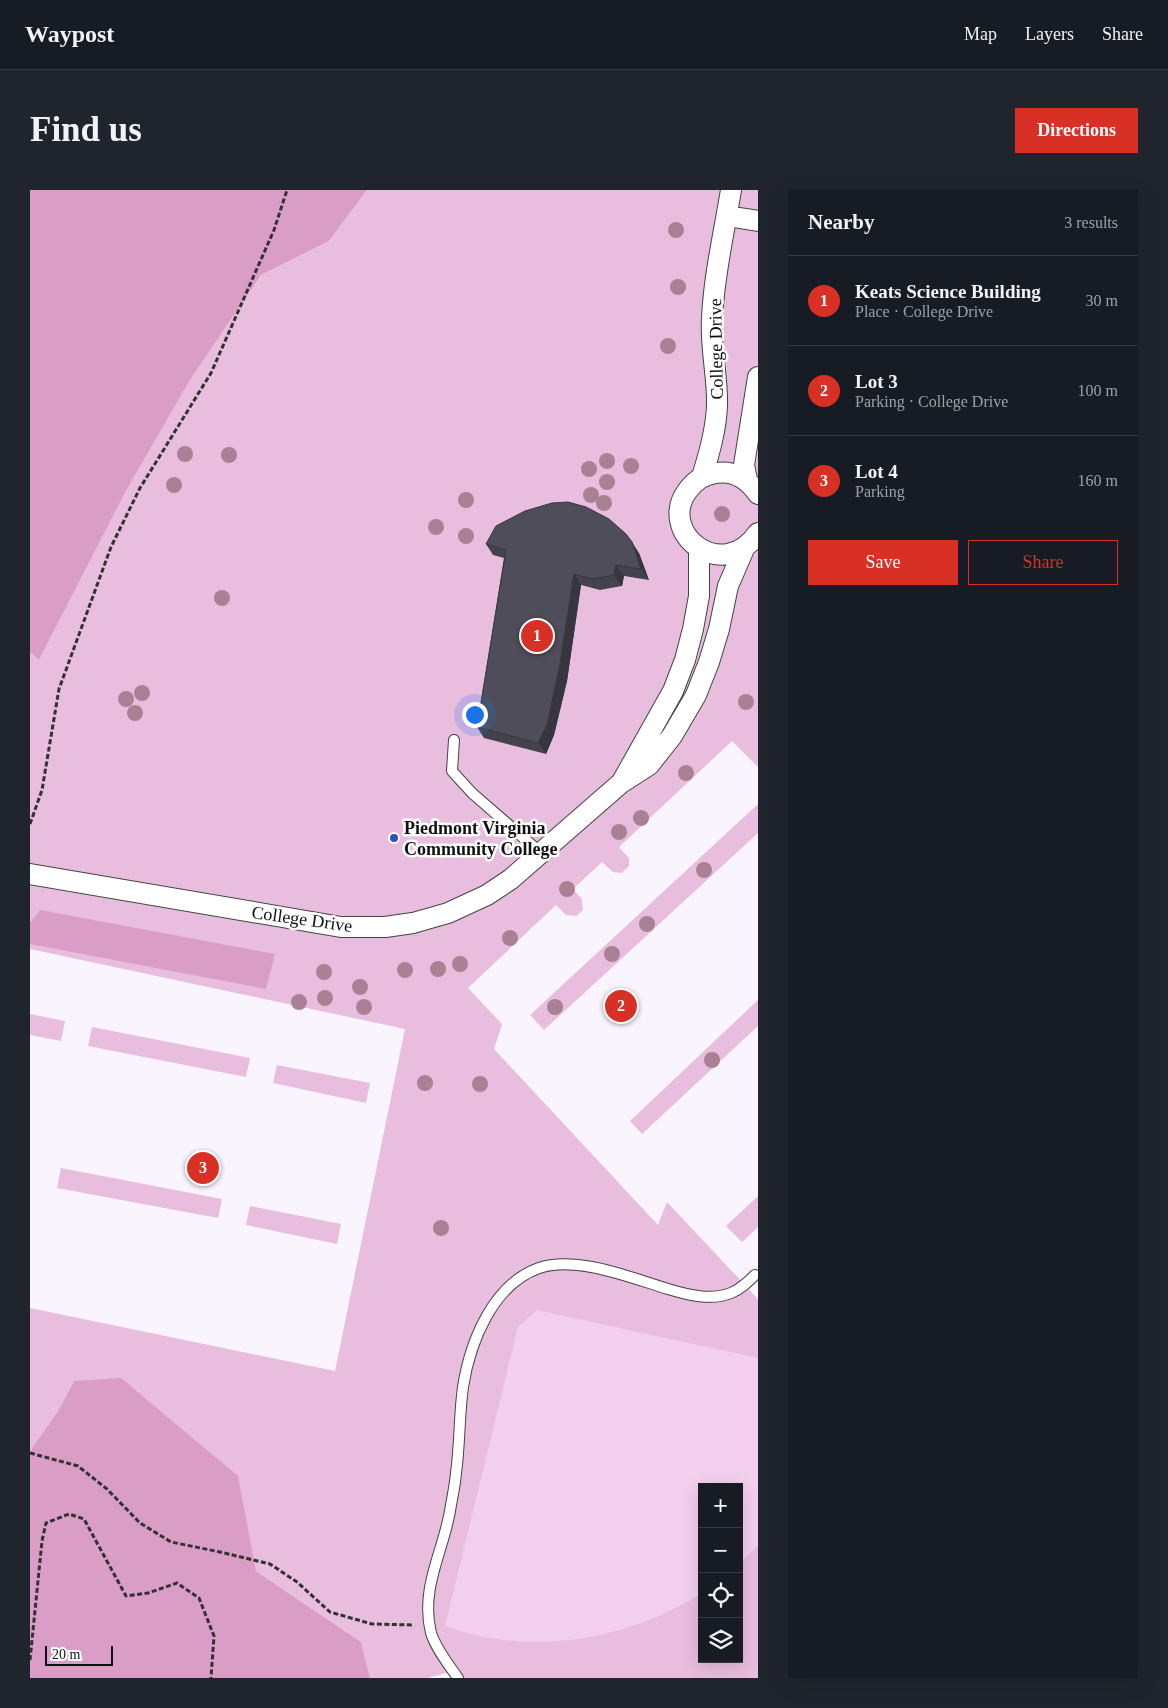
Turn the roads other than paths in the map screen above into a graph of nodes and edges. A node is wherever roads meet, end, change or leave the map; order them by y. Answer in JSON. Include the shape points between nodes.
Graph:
{"nodes":[{"id":1,"x":731,"y":190,"type":"edge"},
{"id":2,"x":727,"y":216,"type":"junction"},
{"id":3,"x":758,"y":220,"type":"edge"},
{"id":4,"x":758,"y":378,"type":"edge"},
{"id":5,"x":702,"y":477,"type":"junction"},
{"id":6,"x":752,"y":487,"type":"edge"},
{"id":7,"x":758,"y":533,"type":"edge"},
{"id":8,"x":699,"y":548,"type":"junction"},
{"id":9,"x":744,"y":548,"type":"junction"},
{"id":10,"x":454,"y":740,"type":"dead end"},
{"id":11,"x":621,"y":784,"type":"junction"},
{"id":12,"x":541,"y":853,"type":"junction"},
{"id":13,"x":30,"y":874,"type":"edge"},
{"id":14,"x":755,"y":1275,"type":"dead end"},
{"id":15,"x":458,"y":1678,"type":"edge"}],
"edges":[{"from":1,"to":2,"type":"street","name":"College Drive"},
{"from":2,"to":3,"type":"street"},
{"from":2,"to":5,"type":"street","name":"College Drive","via":[[714,287],[712,320],[717,406],[713,440]]},
{"from":4,"to":6,"type":"street","via":[[744,465]]},
{"from":5,"to":6,"type":"street","via":[[711,473],[730,473]]},
{"from":5,"to":8,"type":"street","name":"College Drive","via":[[685,494],[680,512],[683,529]]},
{"from":7,"to":9,"type":"street","name":"College Drive"},
{"from":8,"to":9,"type":"street","via":[[716,554]]},
{"from":8,"to":11,"type":"street","name":"College Drive","via":[[699,596],[685,660],[673,691]]},
{"from":9,"to":11,"type":"street","name":"College Drive","via":[[728,586],[719,629],[696,695],[672,736],[649,765]]},
{"from":10,"to":12,"type":"lane","via":[[452,771],[472,793]]},
{"from":11,"to":12,"type":"street","name":"College Drive"},
{"from":12,"to":13,"type":"street","name":"College Drive","via":[[487,895],[448,913],[385,927],[333,926]]},
{"from":14,"to":15,"type":"lane","via":[[731,1293],[703,1297],[579,1265],[559,1264],[539,1268],[517,1279],[499,1298],[470,1356],[463,1386],[456,1473],[449,1514],[431,1576],[429,1605],[432,1633]]}]}
